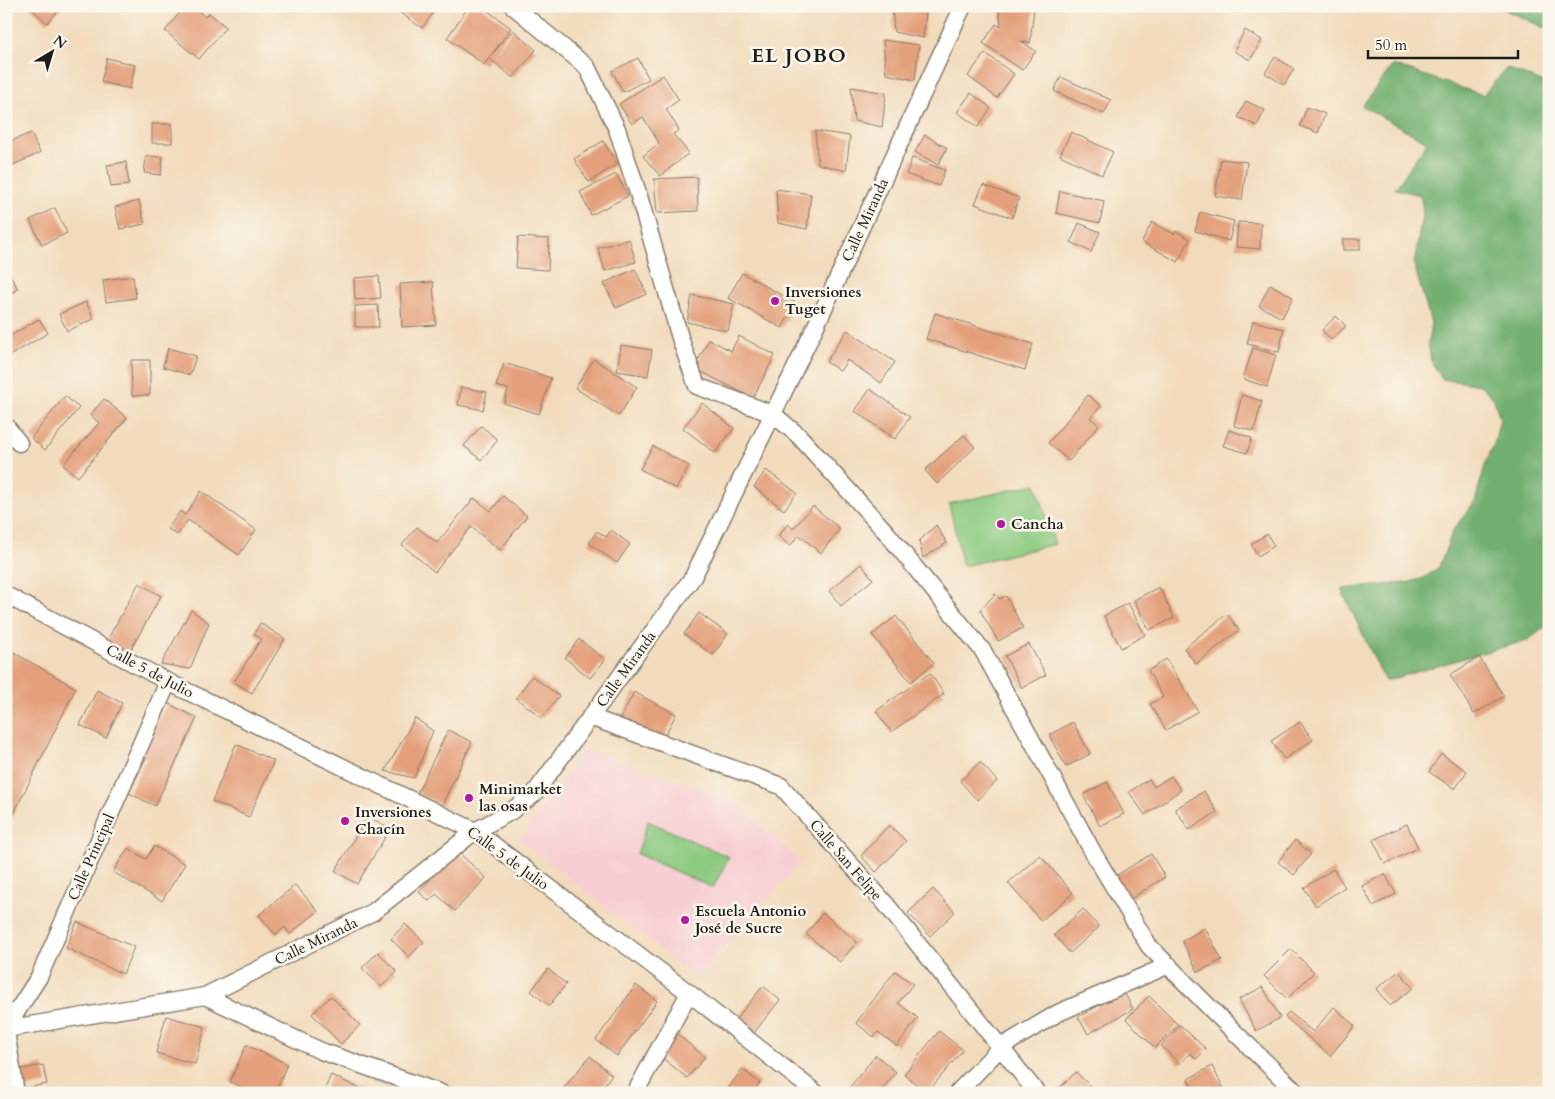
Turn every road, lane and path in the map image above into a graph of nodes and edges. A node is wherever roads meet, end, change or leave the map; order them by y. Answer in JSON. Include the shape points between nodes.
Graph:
{"nodes":[{"id":1,"x":514,"y":6,"type":"edge"},
{"id":2,"x":960,"y":7,"type":"edge"},
{"id":3,"x":772,"y":414,"type":"junction"},
{"id":4,"x":6,"y":426,"type":"edge"},
{"id":5,"x":19,"y":443,"type":"dead end"},
{"id":6,"x":6,"y":595,"type":"edge"},
{"id":7,"x":168,"y":682,"type":"junction"},
{"id":8,"x":590,"y":717,"type":"junction"},
{"id":9,"x":475,"y":831,"type":"junction"},
{"id":10,"x":1169,"y":965,"type":"junction"},
{"id":11,"x":689,"y":993,"type":"junction"},
{"id":12,"x":205,"y":996,"type":"junction"},
{"id":13,"x":6,"y":1029,"type":"edge"},
{"id":14,"x":1000,"y":1047,"type":"junction"},
{"id":15,"x":16,"y":1093,"type":"edge"},
{"id":16,"x":441,"y":1093,"type":"edge"},
{"id":17,"x":635,"y":1093,"type":"edge"},
{"id":18,"x":816,"y":1093,"type":"edge"},
{"id":19,"x":957,"y":1093,"type":"edge"},
{"id":20,"x":1037,"y":1093,"type":"edge"},
{"id":21,"x":1297,"y":1093,"type":"edge"}],
"edges":[{"from":1,"to":3,"type":"street","via":[[587,67],[617,128],[697,386]]},
{"from":2,"to":3,"type":"street","name":"Calle Miranda","via":[[821,314]]},
{"from":3,"to":8,"type":"street","name":"Calle Miranda","via":[[693,576]]},
{"from":3,"to":10,"type":"street","via":[[799,436],[886,532],[983,651],[1094,854],[1149,946]]},
{"from":4,"to":5,"type":"street"},
{"from":6,"to":7,"type":"street","name":"Calle 5 de Julio"},
{"from":7,"to":9,"type":"street","name":"Calle 5 de Julio"},
{"from":7,"to":13,"type":"street","name":"Calle Principal","via":[[38,977]]},
{"from":8,"to":9,"type":"street","name":"Calle Miranda","via":[[534,794]]},
{"from":8,"to":14,"type":"street","name":"Calle San Felipe","via":[[781,786],[885,903]]},
{"from":9,"to":11,"type":"street","name":"Calle 5 de Julio"},
{"from":9,"to":12,"type":"street","name":"Calle Miranda","via":[[374,912]]},
{"from":10,"to":14,"type":"street","via":[[1058,1013]]},
{"from":10,"to":21,"type":"street"},
{"from":11,"to":17,"type":"street"},
{"from":11,"to":18,"type":"street","name":"Calle 5 de Julio"},
{"from":12,"to":13,"type":"street","name":"Calle Miranda"},
{"from":12,"to":16,"type":"street","via":[[321,1051]]},
{"from":13,"to":15,"type":"street"},
{"from":14,"to":19,"type":"street"},
{"from":14,"to":20,"type":"street","name":"Calle San Felipe"}]}
